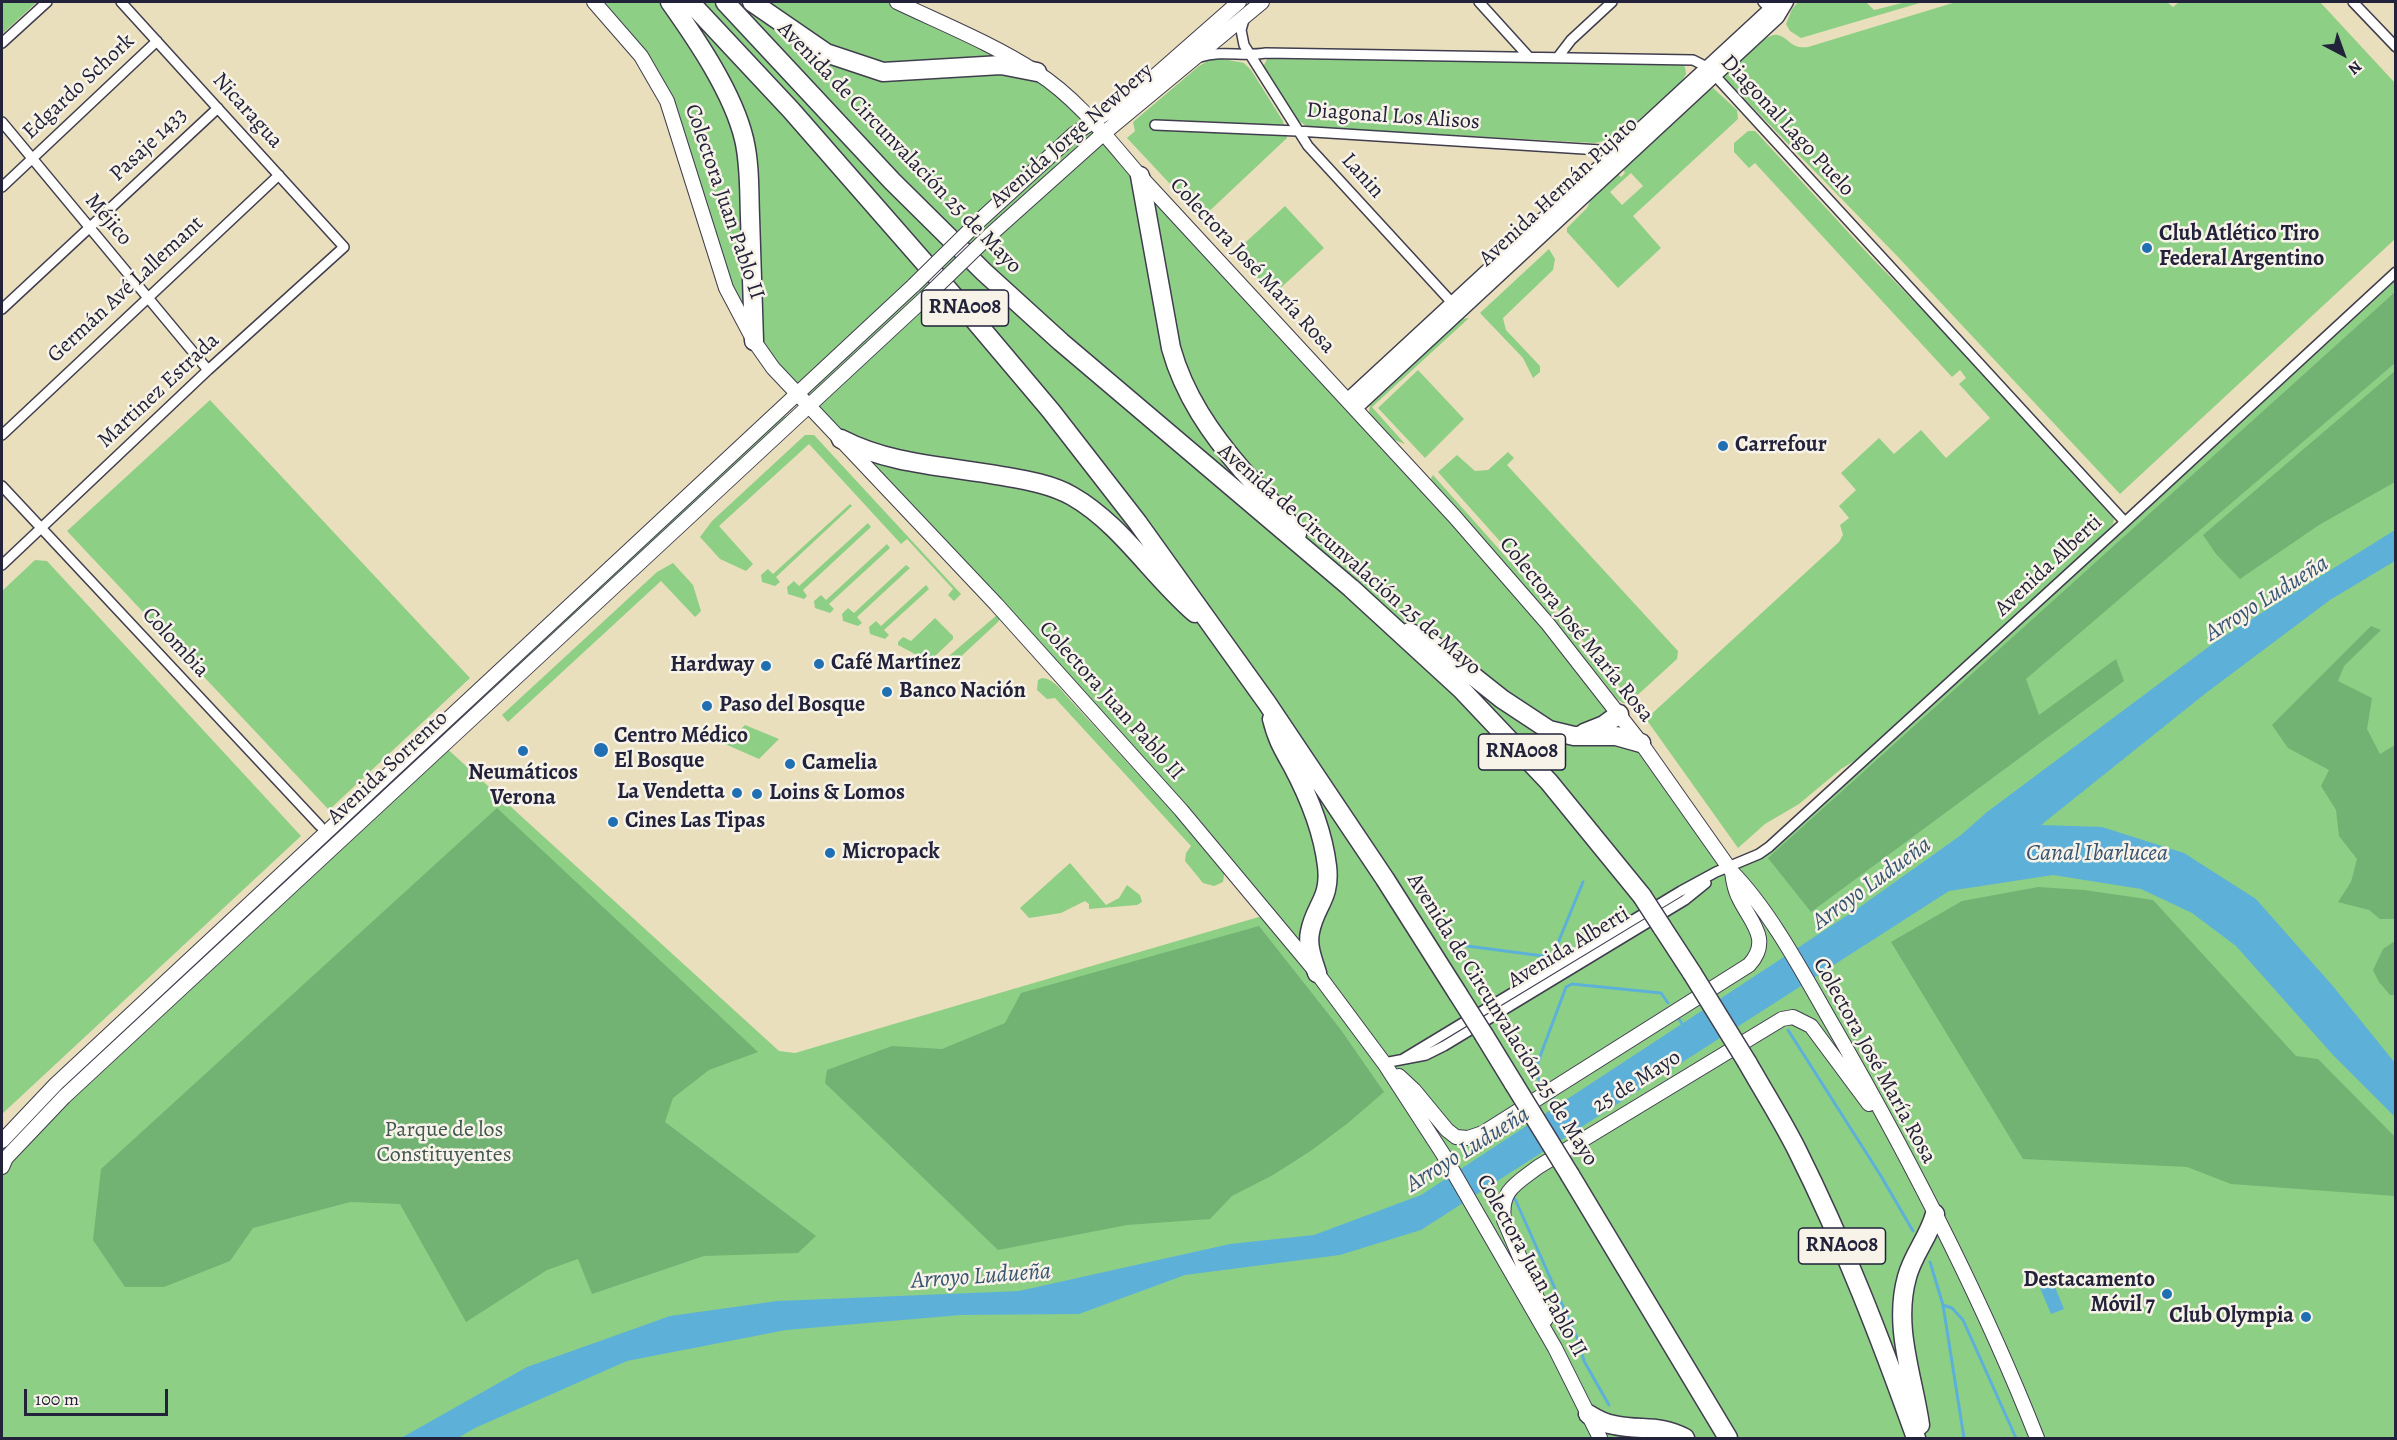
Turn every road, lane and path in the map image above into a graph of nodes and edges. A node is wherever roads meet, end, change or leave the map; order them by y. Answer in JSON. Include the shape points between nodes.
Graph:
{"nodes":[{"id":1,"x":47,"y":2,"type":"edge"},
{"id":2,"x":121,"y":2,"type":"edge"},
{"id":3,"x":594,"y":2,"type":"edge"},
{"id":4,"x":670,"y":2,"type":"edge"},
{"id":5,"x":690,"y":2,"type":"edge"},
{"id":6,"x":725,"y":2,"type":"edge"},
{"id":7,"x":752,"y":2,"type":"edge"},
{"id":8,"x":897,"y":2,"type":"edge"},
{"id":9,"x":1239,"y":2,"type":"edge"},
{"id":10,"x":1262,"y":2,"type":"edge"},
{"id":11,"x":1479,"y":2,"type":"edge"},
{"id":12,"x":1612,"y":2,"type":"edge"},
{"id":13,"x":1785,"y":2,"type":"edge"},
{"id":14,"x":2353,"y":2,"type":"edge"},
{"id":15,"x":1770,"y":9,"type":"edge"},
{"id":16,"x":1245,"y":16,"type":"junction"},
{"id":17,"x":157,"y":41,"type":"junction"},
{"id":18,"x":2,"y":43,"type":"edge"},
{"id":19,"x":2396,"y":47,"type":"edge"},
{"id":20,"x":1250,"y":55,"type":"junction"},
{"id":21,"x":1528,"y":56,"type":"junction"},
{"id":22,"x":1558,"y":57,"type":"junction"},
{"id":23,"x":1196,"y":58,"type":"junction"},
{"id":24,"x":1711,"y":71,"type":"junction"},
{"id":25,"x":1037,"y":72,"type":"junction"},
{"id":26,"x":218,"y":108,"type":"junction"},
{"id":27,"x":1092,"y":121,"type":"junction"},
{"id":28,"x":2,"y":122,"type":"edge"},
{"id":29,"x":1155,"y":125,"type":"dead end"},
{"id":30,"x":1297,"y":130,"type":"junction"},
{"id":31,"x":1104,"y":133,"type":"junction"},
{"id":32,"x":1620,"y":156,"type":"junction"},
{"id":33,"x":32,"y":159,"type":"junction"},
{"id":34,"x":279,"y":175,"type":"junction"},
{"id":35,"x":1140,"y":176,"type":"junction"},
{"id":36,"x":2,"y":187,"type":"edge"},
{"id":37,"x":88,"y":227,"type":"junction"},
{"id":38,"x":344,"y":247,"type":"joint"},
{"id":39,"x":2396,"y":272,"type":"edge"},
{"id":40,"x":146,"y":297,"type":"junction"},
{"id":41,"x":1456,"y":308,"type":"junction"},
{"id":42,"x":2,"y":309,"type":"edge"},
{"id":43,"x":754,"y":341,"type":"junction"},
{"id":44,"x":208,"y":370,"type":"junction"},
{"id":45,"x":797,"y":393,"type":"junction"},
{"id":46,"x":809,"y":405,"type":"junction"},
{"id":47,"x":1351,"y":405,"type":"junction"},
{"id":48,"x":2,"y":435,"type":"edge"},
{"id":49,"x":841,"y":440,"type":"junction"},
{"id":50,"x":2,"y":486,"type":"edge"},
{"id":51,"x":2125,"y":522,"type":"junction"},
{"id":52,"x":41,"y":528,"type":"junction"},
{"id":53,"x":1310,"y":553,"type":"junction"},
{"id":54,"x":2,"y":565,"type":"edge"},
{"id":55,"x":1389,"y":621,"type":"junction"},
{"id":56,"x":1218,"y":633,"type":"junction"},
{"id":57,"x":1268,"y":703,"type":"junction"},
{"id":58,"x":1619,"y":714,"type":"junction"},
{"id":59,"x":1574,"y":736,"type":"junction"},
{"id":60,"x":1641,"y":743,"type":"junction"},
{"id":61,"x":320,"y":826,"type":"dead end"},
{"id":62,"x":1726,"y":870,"type":"junction"},
{"id":63,"x":1317,"y":973,"type":"junction"},
{"id":64,"x":1384,"y":1063,"type":"junction"},
{"id":65,"x":2,"y":1141,"type":"edge"},
{"id":66,"x":1899,"y":1144,"type":"junction"},
{"id":67,"x":2,"y":1167,"type":"edge"},
{"id":68,"x":1935,"y":1214,"type":"junction"},
{"id":69,"x":1555,"y":1348,"type":"junction"},
{"id":70,"x":1588,"y":1414,"type":"junction"},
{"id":71,"x":1600,"y":1438,"type":"edge"},
{"id":72,"x":1684,"y":1438,"type":"edge"},
{"id":73,"x":1728,"y":1438,"type":"edge"},
{"id":74,"x":1916,"y":1438,"type":"edge"},
{"id":75,"x":1922,"y":1438,"type":"edge"},
{"id":76,"x":2037,"y":1438,"type":"edge"}],
"edges":[{"from":1,"to":18,"type":"street"},
{"from":2,"to":17,"type":"street","name":"Nicaragua"},
{"from":3,"to":43,"type":"main road","name":"Colectora Juan Pablo II","via":[[641,56],[667,101],[726,288]]},
{"from":4,"to":43,"type":"highway","via":[[717,76],[744,139]]},
{"from":5,"to":56,"type":"highway","name":"Avenida de Circunvalación 25 de Mayo","number":"RNA008","via":[[876,206],[1044,403]]},
{"from":6,"to":53,"type":"highway","name":"Avenida de Circunvalación 25 de Mayo","number":"RNA008","via":[[942,233],[1061,342]]},
{"from":7,"to":25,"type":"highway","via":[[826,53],[883,72],[1001,65]]},
{"from":8,"to":25,"type":"main road","name":"Colectora José María Rosa"},
{"from":9,"to":27,"type":"main road","name":"Avenida Jorge Newbery","via":[[1131,97]]},
{"from":10,"to":16,"type":"main road","name":"Avenida Jorge Newbery"},
{"from":11,"to":21,"type":"street"},
{"from":12,"to":22,"type":"street"},
{"from":13,"to":15,"type":"street","name":"Avenida Hernán Pujato"},
{"from":14,"to":19,"type":"street"},
{"from":15,"to":24,"type":"street","name":"Avenida Hernán Pujato"},
{"from":16,"to":20,"type":"street","via":[[1242,37]]},
{"from":16,"to":23,"type":"main road","name":"Avenida Jorge Newbery"},
{"from":17,"to":26,"type":"street","name":"Nicaragua"},
{"from":17,"to":33,"type":"street","name":"Edgardo Schork"},
{"from":20,"to":21,"type":"street","name":"Diagonal Lago Puelo"},
{"from":20,"to":23,"type":"street","name":"Diagonal Lago Puelo","via":[[1225,51]]},
{"from":20,"to":30,"type":"street","name":"Lanin"},
{"from":21,"to":22,"type":"street","name":"Diagonal Lago Puelo"},
{"from":22,"to":24,"type":"street","name":"Diagonal Lago Puelo","via":[[1693,60]]},
{"from":23,"to":31,"type":"main road","name":"Avenida Jorge Newbery"},
{"from":24,"to":32,"type":"street","name":"Avenida Hernán Pujato"},
{"from":24,"to":51,"type":"street","name":"Diagonal Lago Puelo"},
{"from":25,"to":27,"type":"main road","name":"Colectora José María Rosa"},
{"from":26,"to":34,"type":"street","name":"Nicaragua"},
{"from":26,"to":37,"type":"street","name":"Pasaje 1433"},
{"from":27,"to":31,"type":"main road","name":"Colectora José María Rosa"},
{"from":27,"to":45,"type":"main road","name":"Avenida Jorge Newbery","bridge":true,"via":[[978,222]]},
{"from":28,"to":33,"type":"street","name":"Méjico"},
{"from":29,"to":30,"type":"street","name":"Diagonal Los Alisos"},
{"from":30,"to":32,"type":"street","name":"Diagonal Los Alisos"},
{"from":30,"to":41,"type":"street","name":"Lanin"},
{"from":31,"to":35,"type":"main road","name":"Colectora José María Rosa"},
{"from":31,"to":46,"type":"main road","name":"Avenida Jorge Newbery","bridge":true},
{"from":32,"to":41,"type":"street","name":"Avenida Hernán Pujato"},
{"from":33,"to":36,"type":"street","name":"Edgardo Schork"},
{"from":33,"to":37,"type":"street","name":"Méjico"},
{"from":34,"to":38,"type":"street","name":"Nicaragua"},
{"from":34,"to":40,"type":"street","name":"Germán Avé Lallemant"},
{"from":35,"to":47,"type":"main road","name":"Colectora José María Rosa"},
{"from":35,"to":53,"type":"highway","via":[[1178,372],[1220,443],[1283,513]]},
{"from":37,"to":40,"type":"street","name":"Méjico"},
{"from":37,"to":42,"type":"street","name":"Pasaje 1433"},
{"from":38,"to":44,"type":"street","name":"Martinez Estrada"},
{"from":39,"to":51,"type":"street","name":"Avenida Alberti"},
{"from":40,"to":44,"type":"street","name":"Méjico"},
{"from":40,"to":48,"type":"street","name":"Germán Avé Lallemant"},
{"from":41,"to":47,"type":"street","name":"Avenida Hernán Pujato"},
{"from":43,"to":45,"type":"main road","name":"Colectora Juan Pablo II"},
{"from":44,"to":52,"type":"street","name":"Martinez Estrada"},
{"from":45,"to":46,"type":"main road","name":"Colectora Juan Pablo II"},
{"from":45,"to":65,"type":"main road","name":"Avenida Sorrento","via":[[56,1084]]},
{"from":46,"to":49,"type":"main road","name":"Colectora Juan Pablo II"},
{"from":46,"to":67,"type":"main road","name":"Avenida Sorrento","via":[[64,1097],[13,1150]]},
{"from":47,"to":58,"type":"main road","name":"Colectora José María Rosa","via":[[1548,624]]},
{"from":49,"to":56,"type":"highway","via":[[894,460],[1022,479],[1071,495],[1110,525],[1172,593]]},
{"from":49,"to":63,"type":"main road","name":"Colectora Juan Pablo II","via":[[1182,810]]},
{"from":50,"to":52,"type":"street","name":"Colombia"},
{"from":51,"to":62,"type":"street","name":"Avenida Alberti","via":[[1802,819],[1759,854]]},
{"from":52,"to":54,"type":"street","name":"Martinez Estrada"},
{"from":52,"to":61,"type":"street","name":"Colombia"},
{"from":53,"to":55,"type":"highway","name":"Avenida de Circunvalación 25 de Mayo","number":"RNA008"},
{"from":55,"to":59,"type":"highway","via":[[1434,645],[1528,718],[1549,730]]},
{"from":55,"to":74,"type":"highway","name":"Avenida de Circunvalación 25 de Mayo","number":"RNA008","bridge":true,"via":[[1508,737],[1556,790],[1642,896],[1662,927],[1748,1062],[1796,1148],[1879,1334]]},
{"from":56,"to":57,"type":"highway","name":"Avenida de Circunvalación 25 de Mayo","number":"RNA008"},
{"from":57,"to":63,"type":"highway","via":[[1278,743],[1318,826],[1327,865],[1325,898],[1309,940]]},
{"from":57,"to":73,"type":"highway","name":"Avenida de Circunvalación 25 de Mayo","number":"RNA008","bridge":true,"via":[[1484,1035]]},
{"from":58,"to":59,"type":"highway","via":[[1596,729]]},
{"from":58,"to":60,"type":"main road","name":"Colectora José María Rosa"},
{"from":59,"to":60,"type":"highway","via":[[1616,736]]},
{"from":60,"to":62,"type":"main road","name":"Colectora José María Rosa"},
{"from":62,"to":64,"type":"street","name":"Avenida Alberti","via":[[1685,900],[1444,1046],[1426,1055]]},
{"from":62,"to":64,"type":"main road","name":"25 de Mayo","via":[[1758,934],[1757,957],[1483,1132],[1468,1138],[1456,1137]]},
{"from":62,"to":66,"type":"main road","name":"Colectora José María Rosa","via":[[1748,889],[1782,941]]},
{"from":63,"to":64,"type":"main road","name":"Colectora Juan Pablo II"},
{"from":64,"to":69,"type":"main road","name":"Colectora Juan Pablo II","via":[[1481,1217]]},
{"from":66,"to":68,"type":"main road","name":"Colectora José María Rosa"},
{"from":66,"to":69,"type":"main road","name":"25 de Mayo","via":[[1811,1026],[1793,1017],[1769,1025],[1538,1167],[1506,1196],[1502,1205],[1504,1220],[1530,1277]]},
{"from":68,"to":75,"type":"highway","via":[[1911,1263],[1903,1301],[1904,1342]]},
{"from":68,"to":76,"type":"main road","name":"Colectora José María Rosa","via":[[1993,1334]]},
{"from":69,"to":70,"type":"main road","name":"Colectora Juan Pablo II"},
{"from":70,"to":71,"type":"main road","name":"Colectora Juan Pablo II"},
{"from":70,"to":72,"type":"highway","via":[[1612,1425],[1656,1427]]}]}
